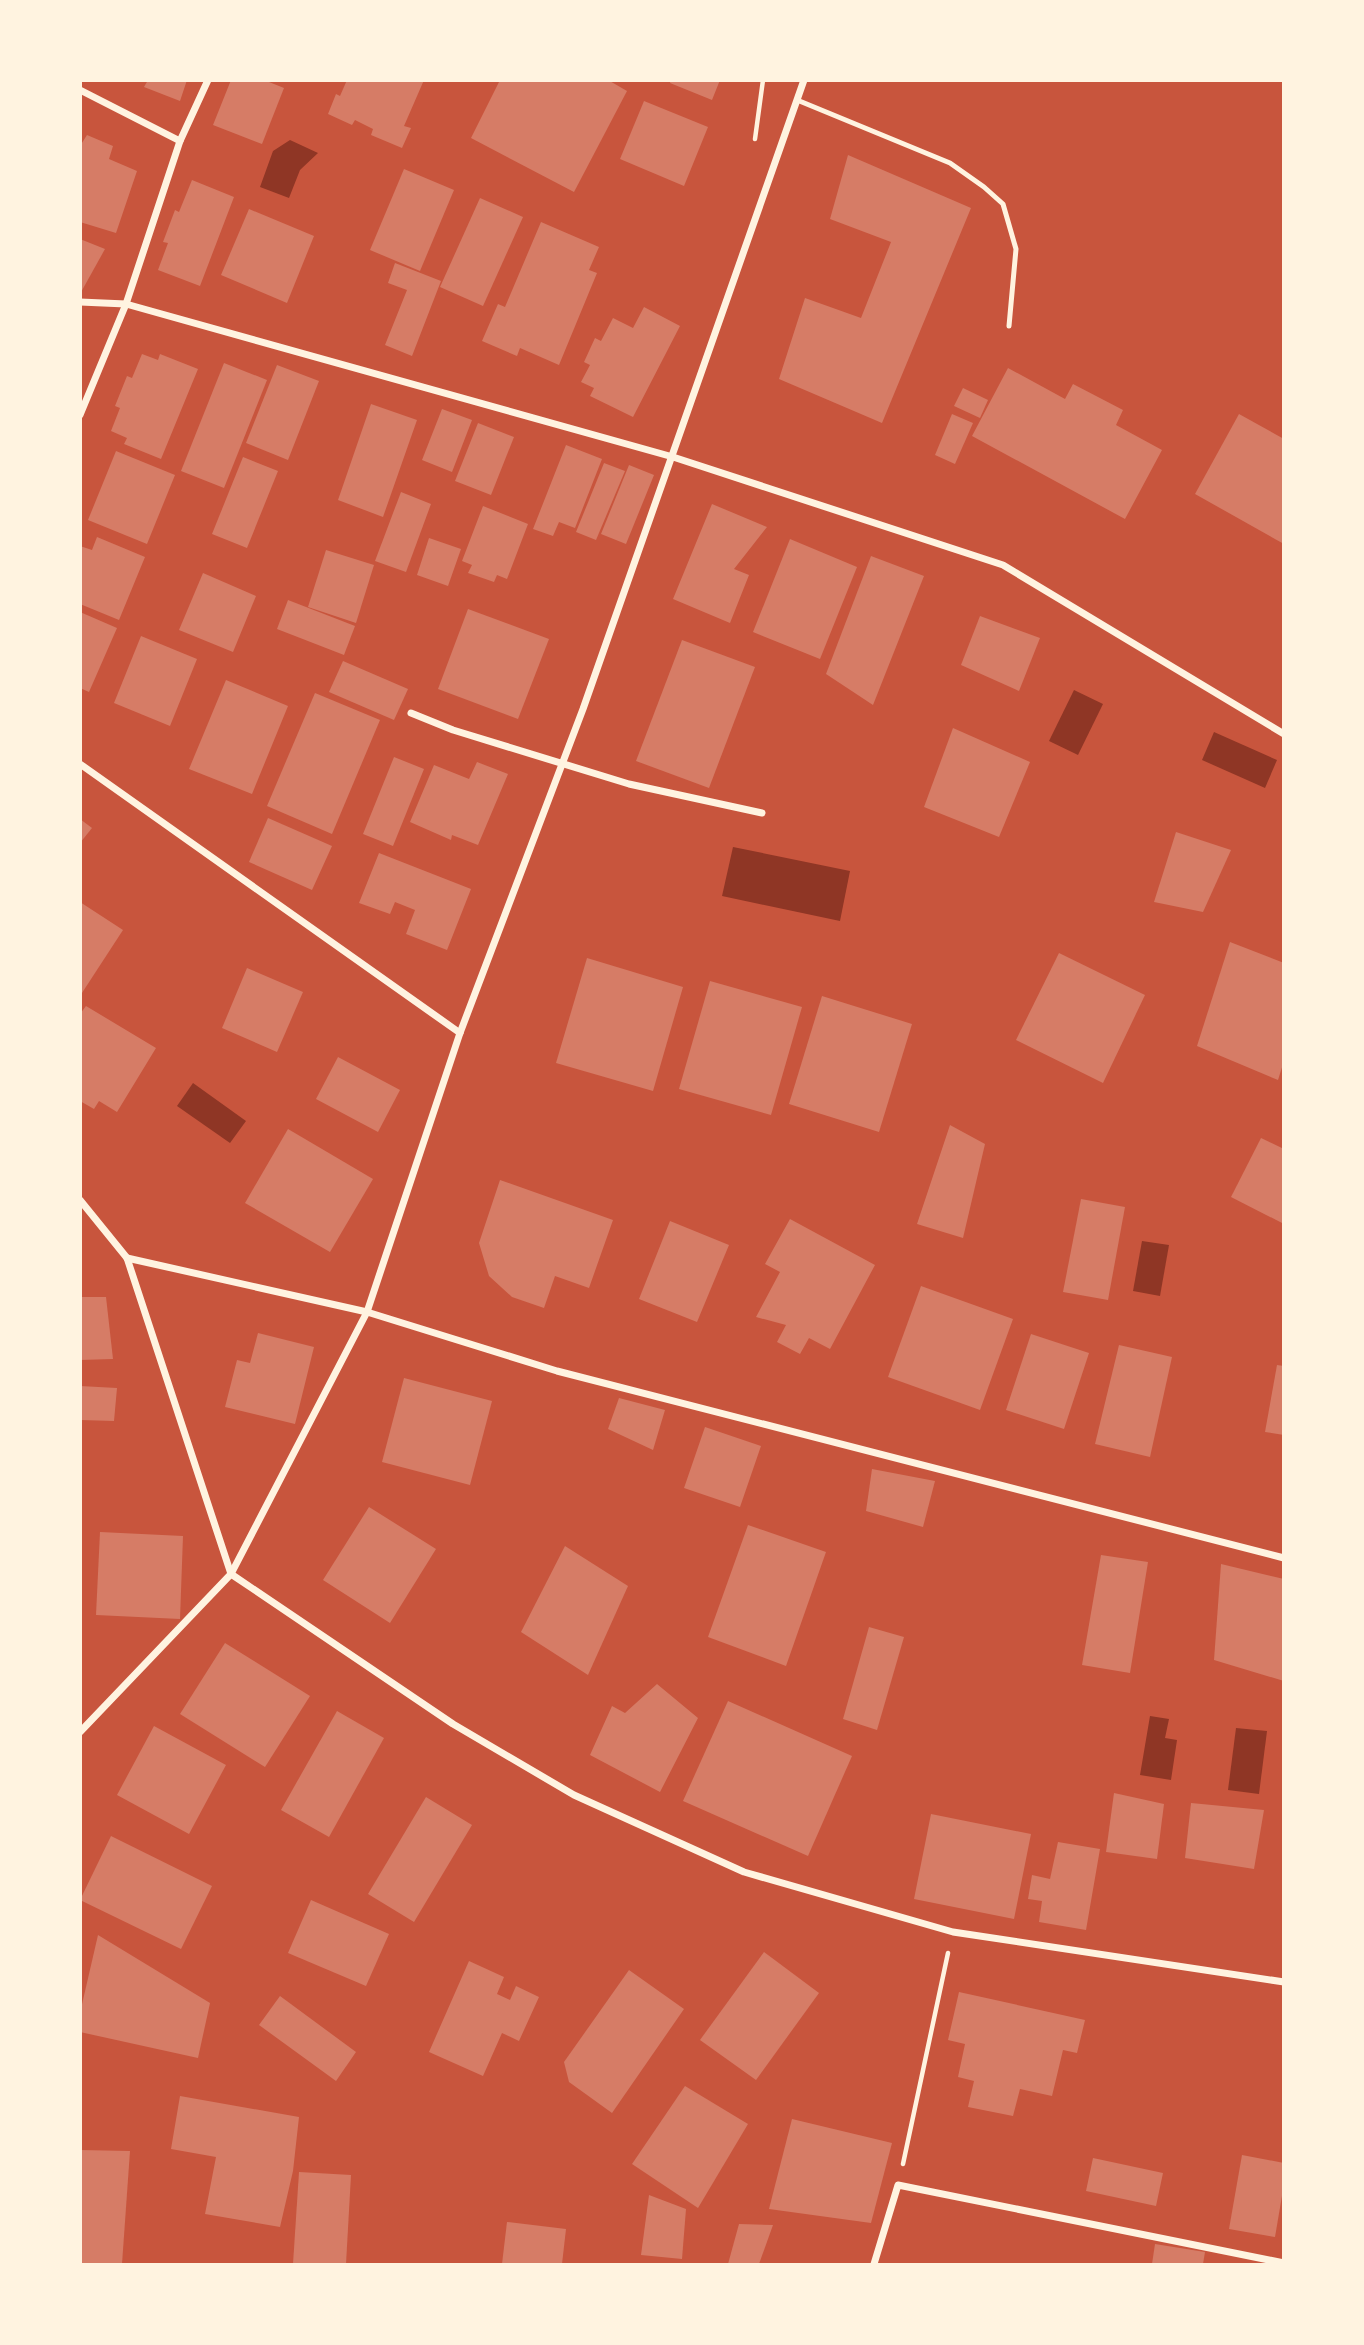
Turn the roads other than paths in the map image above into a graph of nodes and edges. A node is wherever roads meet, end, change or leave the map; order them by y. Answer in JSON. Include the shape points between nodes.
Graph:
{"nodes":[{"id":1,"x":208,"y":80,"type":"edge"},
{"id":2,"x":804,"y":80,"type":"edge"},
{"id":3,"x":80,"y":90,"type":"edge"},
{"id":4,"x":797,"y":100,"type":"junction"},
{"id":5,"x":180,"y":141,"type":"junction"},
{"id":6,"x":80,"y":302,"type":"edge"},
{"id":7,"x":126,"y":304,"type":"junction"},
{"id":8,"x":1009,"y":326,"type":"dead end"},
{"id":9,"x":80,"y":415,"type":"edge"},
{"id":10,"x":673,"y":457,"type":"junction"},
{"id":11,"x":411,"y":713,"type":"dead end"},
{"id":12,"x":1283,"y":734,"type":"edge"},
{"id":13,"x":562,"y":763,"type":"junction"},
{"id":14,"x":80,"y":764,"type":"edge"},
{"id":15,"x":762,"y":813,"type":"dead end"},
{"id":16,"x":460,"y":1033,"type":"junction"},
{"id":17,"x":80,"y":1200,"type":"edge"},
{"id":18,"x":127,"y":1258,"type":"junction"},
{"id":19,"x":367,"y":1312,"type":"junction"},
{"id":20,"x":1283,"y":1558,"type":"edge"},
{"id":21,"x":230,"y":1574,"type":"junction"},
{"id":22,"x":80,"y":1732,"type":"edge"},
{"id":23,"x":1283,"y":1982,"type":"edge"},
{"id":24,"x":1283,"y":2263,"type":"edge"},
{"id":25,"x":874,"y":2264,"type":"edge"}],
"edges":[{"from":1,"to":5,"type":"street"},
{"from":2,"to":4,"type":"street"},
{"from":3,"to":5,"type":"street"},
{"from":4,"to":8,"type":"lane","via":[[950,163],[1003,204],[1016,249]]},
{"from":4,"to":10,"type":"street"},
{"from":5,"to":7,"type":"street"},
{"from":6,"to":7,"type":"street"},
{"from":7,"to":9,"type":"street"},
{"from":7,"to":10,"type":"street"},
{"from":10,"to":12,"type":"street","via":[[1003,565]]},
{"from":10,"to":13,"type":"street"},
{"from":11,"to":13,"type":"street"},
{"from":13,"to":15,"type":"street","via":[[629,784]]},
{"from":13,"to":16,"type":"street"},
{"from":14,"to":16,"type":"street"},
{"from":16,"to":19,"type":"street"},
{"from":17,"to":18,"type":"street"},
{"from":18,"to":19,"type":"street"},
{"from":18,"to":21,"type":"street"},
{"from":19,"to":20,"type":"street","via":[[557,1371]]},
{"from":19,"to":21,"type":"street"},
{"from":21,"to":22,"type":"street"},
{"from":21,"to":23,"type":"street","via":[[453,1724],[574,1795],[744,1872],[953,1932]]},
{"from":24,"to":25,"type":"street","via":[[898,2185]]}]}
